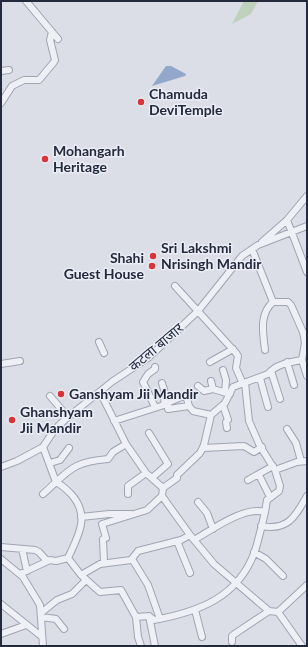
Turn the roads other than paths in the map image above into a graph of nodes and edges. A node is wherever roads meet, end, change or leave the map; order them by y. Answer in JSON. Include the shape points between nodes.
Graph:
{"nodes":[{"id":1,"x":27,"y":2,"type":"edge"},
{"id":2,"x":52,"y":32,"type":"junction"},
{"id":3,"x":58,"y":39,"type":"dead end"},
{"id":4,"x":1,"y":70,"type":"edge"},
{"id":5,"x":9,"y":70,"type":"dead end"},
{"id":6,"x":1,"y":103,"type":"edge"},
{"id":7,"x":307,"y":196,"type":"edge"},
{"id":8,"x":287,"y":220,"type":"junction"},
{"id":9,"x":307,"y":226,"type":"edge"},
{"id":10,"x":292,"y":232,"type":"junction"},
{"id":11,"x":258,"y":245,"type":"junction"},
{"id":12,"x":252,"y":249,"type":"junction"},
{"id":13,"x":307,"y":272,"type":"edge"},
{"id":14,"x":175,"y":286,"type":"dead end"},
{"id":15,"x":273,"y":302,"type":"junction"},
{"id":16,"x":198,"y":311,"type":"junction"},
{"id":17,"x":305,"y":332,"type":"edge"},
{"id":18,"x":99,"y":342,"type":"dead end"},
{"id":19,"x":306,"y":343,"type":"edge"},
{"id":20,"x":233,"y":349,"type":"junction"},
{"id":21,"x":265,"y":350,"type":"dead end"},
{"id":22,"x":104,"y":353,"type":"dead end"},
{"id":23,"x":302,"y":360,"type":"junction"},
{"id":24,"x":20,"y":361,"type":"dead end"},
{"id":25,"x":210,"y":362,"type":"dead end"},
{"id":26,"x":287,"y":362,"type":"junction"},
{"id":27,"x":1,"y":364,"type":"edge"},
{"id":28,"x":155,"y":367,"type":"dead end"},
{"id":29,"x":223,"y":370,"type":"dead end"},
{"id":30,"x":271,"y":371,"type":"junction"},
{"id":31,"x":307,"y":376,"type":"edge"},
{"id":32,"x":260,"y":378,"type":"junction"},
{"id":33,"x":211,"y":381,"type":"dead end"},
{"id":34,"x":162,"y":383,"type":"dead end"},
{"id":35,"x":244,"y":383,"type":"junction"},
{"id":36,"x":294,"y":385,"type":"dead end"},
{"id":37,"x":198,"y":386,"type":"dead end"},
{"id":38,"x":213,"y":389,"type":"junction"},
{"id":39,"x":100,"y":392,"type":"junction"},
{"id":40,"x":227,"y":393,"type":"junction"},
{"id":41,"x":50,"y":396,"type":"dead end"},
{"id":42,"x":280,"y":399,"type":"dead end"},
{"id":43,"x":223,"y":404,"type":"junction"},
{"id":44,"x":166,"y":405,"type":"junction"},
{"id":45,"x":189,"y":406,"type":"junction"},
{"id":46,"x":155,"y":407,"type":"junction"},
{"id":47,"x":268,"y":407,"type":"dead end"},
{"id":48,"x":211,"y":415,"type":"junction"},
{"id":49,"x":68,"y":417,"type":"junction"},
{"id":50,"x":114,"y":420,"type":"junction"},
{"id":51,"x":227,"y":428,"type":"dead end"},
{"id":52,"x":287,"y":429,"type":"dead end"},
{"id":53,"x":149,"y":433,"type":"dead end"},
{"id":54,"x":126,"y":444,"type":"junction"},
{"id":55,"x":43,"y":447,"type":"junction"},
{"id":56,"x":262,"y":447,"type":"junction"},
{"id":57,"x":69,"y":448,"type":"dead end"},
{"id":58,"x":203,"y":448,"type":"junction"},
{"id":59,"x":304,"y":461,"type":"edge"},
{"id":60,"x":50,"y":463,"type":"junction"},
{"id":61,"x":1,"y":467,"type":"edge"},
{"id":62,"x":274,"y":468,"type":"junction"},
{"id":63,"x":146,"y":473,"type":"junction"},
{"id":64,"x":259,"y":475,"type":"junction"},
{"id":65,"x":153,"y":477,"type":"junction"},
{"id":66,"x":248,"y":480,"type":"dead end"},
{"id":67,"x":56,"y":482,"type":"junction"},
{"id":68,"x":164,"y":488,"type":"junction"},
{"id":69,"x":43,"y":494,"type":"dead end"},
{"id":70,"x":128,"y":494,"type":"dead end"},
{"id":71,"x":162,"y":496,"type":"junction"},
{"id":72,"x":307,"y":496,"type":"edge"},
{"id":73,"x":270,"y":497,"type":"junction"},
{"id":74,"x":198,"y":502,"type":"dead end"},
{"id":75,"x":265,"y":512,"type":"junction"},
{"id":76,"x":136,"y":514,"type":"junction"},
{"id":77,"x":82,"y":517,"type":"junction"},
{"id":78,"x":261,"y":526,"type":"junction"},
{"id":79,"x":213,"y":529,"type":"junction"},
{"id":80,"x":192,"y":538,"type":"junction"},
{"id":81,"x":176,"y":541,"type":"junction"},
{"id":82,"x":1,"y":547,"type":"edge"},
{"id":83,"x":22,"y":549,"type":"junction"},
{"id":84,"x":254,"y":552,"type":"junction"},
{"id":85,"x":68,"y":558,"type":"junction"},
{"id":86,"x":1,"y":559,"type":"edge"},
{"id":87,"x":132,"y":559,"type":"junction"},
{"id":88,"x":47,"y":561,"type":"junction"},
{"id":89,"x":104,"y":563,"type":"junction"},
{"id":90,"x":27,"y":571,"type":"junction"},
{"id":91,"x":190,"y":573,"type":"dead end"},
{"id":92,"x":20,"y":574,"type":"junction"},
{"id":93,"x":283,"y":576,"type":"dead end"},
{"id":94,"x":84,"y":577,"type":"junction"},
{"id":95,"x":238,"y":582,"type":"junction"},
{"id":96,"x":307,"y":585,"type":"edge"},
{"id":97,"x":1,"y":604,"type":"edge"},
{"id":98,"x":196,"y":610,"type":"junction"},
{"id":99,"x":269,"y":611,"type":"junction"},
{"id":100,"x":278,"y":612,"type":"junction"},
{"id":101,"x":42,"y":615,"type":"junction"},
{"id":102,"x":149,"y":616,"type":"junction"},
{"id":103,"x":136,"y":617,"type":"junction"},
{"id":104,"x":160,"y":619,"type":"junction"},
{"id":105,"x":26,"y":625,"type":"junction"},
{"id":106,"x":64,"y":629,"type":"dead end"},
{"id":107,"x":1,"y":634,"type":"edge"},
{"id":108,"x":41,"y":636,"type":"junction"},
{"id":109,"x":202,"y":637,"type":"dead end"},
{"id":110,"x":232,"y":642,"type":"dead end"},
{"id":111,"x":40,"y":645,"type":"edge"},
{"id":112,"x":304,"y":645,"type":"edge"},
{"id":113,"x":141,"y":646,"type":"edge"},
{"id":114,"x":155,"y":646,"type":"edge"}],
"edges":[{"from":1,"to":2,"type":"street"},
{"from":2,"to":3,"type":"street"},
{"from":2,"to":6,"type":"street","via":[[50,40],[54,62],[39,80],[24,80],[12,86]]},
{"from":4,"to":5,"type":"street"},
{"from":7,"to":8,"type":"street"},
{"from":8,"to":10,"type":"street"},
{"from":8,"to":11,"type":"street"},
{"from":9,"to":10,"type":"street","name":"कटला बाजार"},
{"from":10,"to":11,"type":"street","name":"कटला बाजार"},
{"from":10,"to":13,"type":"street"},
{"from":11,"to":12,"type":"street","name":"कटला बाजार"},
{"from":12,"to":15,"type":"street"},
{"from":12,"to":16,"type":"street","name":"कटला बाजार","via":[[242,256]]},
{"from":14,"to":16,"type":"street"},
{"from":15,"to":17,"type":"street","via":[[288,302]]},
{"from":15,"to":21,"type":"street","via":[[264,315],[262,330]]},
{"from":16,"to":20,"type":"street"},
{"from":16,"to":39,"type":"street","name":"कटला बाजार","via":[[148,358]]},
{"from":17,"to":19,"type":"street"},
{"from":18,"to":22,"type":"street"},
{"from":19,"to":23,"type":"street"},
{"from":20,"to":25,"type":"street"},
{"from":20,"to":35,"type":"street","via":[[238,356],[236,368]]},
{"from":23,"to":26,"type":"street"},
{"from":23,"to":31,"type":"street"},
{"from":24,"to":27,"type":"street"},
{"from":26,"to":30,"type":"street"},
{"from":26,"to":36,"type":"street"},
{"from":28,"to":46,"type":"street","via":[[142,382]]},
{"from":29,"to":40,"type":"street"},
{"from":30,"to":32,"type":"street"},
{"from":30,"to":42,"type":"street"},
{"from":32,"to":35,"type":"street"},
{"from":32,"to":47,"type":"street"},
{"from":33,"to":38,"type":"street"},
{"from":34,"to":44,"type":"street"},
{"from":35,"to":40,"type":"street","via":[[233,387]]},
{"from":35,"to":56,"type":"street","via":[[248,416]]},
{"from":37,"to":38,"type":"street","via":[[204,391]]},
{"from":38,"to":40,"type":"street"},
{"from":39,"to":49,"type":"street","name":"कटला बाजार"},
{"from":39,"to":50,"type":"street"},
{"from":40,"to":43,"type":"street"},
{"from":41,"to":49,"type":"street"},
{"from":43,"to":48,"type":"street"},
{"from":43,"to":51,"type":"street","via":[[228,420]]},
{"from":44,"to":45,"type":"street","via":[[168,409]]},
{"from":44,"to":45,"type":"street","via":[[186,395]]},
{"from":44,"to":46,"type":"street"},
{"from":45,"to":48,"type":"street","via":[[192,411]]},
{"from":46,"to":50,"type":"street"},
{"from":48,"to":58,"type":"street"},
{"from":49,"to":55,"type":"street","name":"कटला बाजार","via":[[55,429]]},
{"from":50,"to":54,"type":"street"},
{"from":52,"to":59,"type":"street"},
{"from":53,"to":65,"type":"street","via":[[168,464]]},
{"from":54,"to":63,"type":"street"},
{"from":54,"to":67,"type":"street","via":[[113,452],[108,459],[86,461],[73,467]]},
{"from":55,"to":60,"type":"street"},
{"from":55,"to":61,"type":"street"},
{"from":56,"to":58,"type":"street","via":[[254,452],[244,446]]},
{"from":56,"to":62,"type":"street"},
{"from":57,"to":60,"type":"street","via":[[60,460]]},
{"from":58,"to":68,"type":"street","via":[[177,478]]},
{"from":59,"to":62,"type":"street"},
{"from":60,"to":67,"type":"street"},
{"from":62,"to":64,"type":"street"},
{"from":62,"to":73,"type":"street","via":[[280,489]]},
{"from":63,"to":65,"type":"street"},
{"from":63,"to":70,"type":"street","via":[[128,486]]},
{"from":64,"to":66,"type":"street"},
{"from":64,"to":73,"type":"street"},
{"from":65,"to":68,"type":"street"},
{"from":67,"to":69,"type":"street"},
{"from":67,"to":77,"type":"street","via":[[76,500]]},
{"from":68,"to":71,"type":"street"},
{"from":71,"to":76,"type":"street","via":[[147,510]]},
{"from":71,"to":80,"type":"street"},
{"from":72,"to":78,"type":"street","via":[[285,525],[270,528]]},
{"from":73,"to":75,"type":"street"},
{"from":74,"to":79,"type":"street","via":[[207,513]]},
{"from":75,"to":78,"type":"street"},
{"from":75,"to":79,"type":"street","via":[[255,510]]},
{"from":76,"to":77,"type":"street"},
{"from":76,"to":89,"type":"street","via":[[102,524],[106,538],[103,539]]},
{"from":77,"to":85,"type":"street","via":[[82,524]]},
{"from":78,"to":84,"type":"street"},
{"from":79,"to":80,"type":"street"},
{"from":80,"to":81,"type":"street"},
{"from":80,"to":95,"type":"street","via":[[214,564]]},
{"from":81,"to":87,"type":"street","via":[[138,551]]},
{"from":81,"to":91,"type":"street"},
{"from":82,"to":83,"type":"street"},
{"from":83,"to":88,"type":"street","via":[[39,552]]},
{"from":83,"to":90,"type":"street"},
{"from":84,"to":93,"type":"street","via":[[266,559]]},
{"from":84,"to":95,"type":"street"},
{"from":85,"to":88,"type":"street"},
{"from":85,"to":94,"type":"street"},
{"from":86,"to":92,"type":"street"},
{"from":87,"to":89,"type":"street"},
{"from":87,"to":104,"type":"street","via":[[148,584]]},
{"from":88,"to":90,"type":"street"},
{"from":89,"to":94,"type":"street"},
{"from":90,"to":92,"type":"street"},
{"from":92,"to":101,"type":"street","via":[[40,605]]},
{"from":94,"to":101,"type":"street","via":[[72,594],[57,600]]},
{"from":94,"to":103,"type":"street","via":[[100,592],[121,590]]},
{"from":95,"to":98,"type":"street","via":[[224,596]]},
{"from":95,"to":99,"type":"street"},
{"from":96,"to":100,"type":"street"},
{"from":97,"to":105,"type":"street"},
{"from":98,"to":104,"type":"street"},
{"from":98,"to":109,"type":"street"},
{"from":99,"to":100,"type":"street"},
{"from":99,"to":110,"type":"street","via":[[232,636]]},
{"from":100,"to":112,"type":"street"},
{"from":101,"to":106,"type":"street","via":[[56,619]]},
{"from":101,"to":108,"type":"street"},
{"from":102,"to":103,"type":"street"},
{"from":102,"to":104,"type":"street","via":[[154,620]]},
{"from":102,"to":114,"type":"street"},
{"from":103,"to":113,"type":"street"},
{"from":105,"to":107,"type":"street"},
{"from":105,"to":108,"type":"street"},
{"from":108,"to":111,"type":"street"}]}
